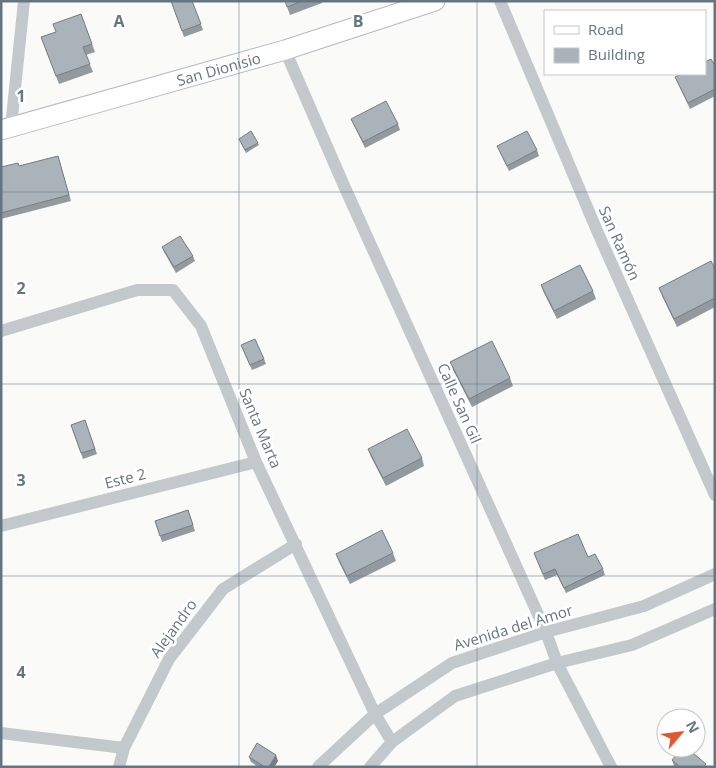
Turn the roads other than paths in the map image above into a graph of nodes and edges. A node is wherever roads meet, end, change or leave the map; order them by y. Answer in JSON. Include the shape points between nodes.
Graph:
{"nodes":[{"id":1,"x":24,"y":1,"type":"edge"},
{"id":2,"x":435,"y":1,"type":"edge"},
{"id":3,"x":500,"y":1,"type":"edge"},
{"id":4,"x":285,"y":50,"type":"junction"},
{"id":5,"x":6,"y":129,"type":"edge"},
{"id":6,"x":1,"y":331,"type":"edge"},
{"id":7,"x":256,"y":462,"type":"junction"},
{"id":8,"x":715,"y":495,"type":"edge"},
{"id":9,"x":1,"y":526,"type":"edge"},
{"id":10,"x":296,"y":544,"type":"junction"},
{"id":11,"x":715,"y":574,"type":"edge"},
{"id":12,"x":715,"y":609,"type":"edge"},
{"id":13,"x":546,"y":632,"type":"junction"},
{"id":14,"x":557,"y":663,"type":"junction"},
{"id":15,"x":375,"y":714,"type":"junction"},
{"id":16,"x":1,"y":733,"type":"edge"},
{"id":17,"x":392,"y":742,"type":"junction"},
{"id":18,"x":124,"y":748,"type":"junction"},
{"id":19,"x":119,"y":767,"type":"edge"},
{"id":20,"x":318,"y":767,"type":"edge"},
{"id":21,"x":370,"y":767,"type":"edge"},
{"id":22,"x":611,"y":767,"type":"edge"}],
"edges":[{"from":1,"to":5,"type":"street"},
{"from":2,"to":4,"type":"street","name":"San Dionisio"},
{"from":3,"to":8,"type":"street","name":"San Ramón","via":[[598,234]]},
{"from":4,"to":5,"type":"street","name":"San Dionisio"},
{"from":4,"to":13,"type":"street","name":"Calle San Gil","via":[[344,188]]},
{"from":6,"to":7,"type":"street","name":"Santa Marta","via":[[137,290],[173,290],[201,326]]},
{"from":7,"to":9,"type":"street","name":"Este 2"},
{"from":7,"to":10,"type":"street","name":"Santa Marta"},
{"from":10,"to":15,"type":"street","name":"Santa Marta"},
{"from":10,"to":18,"type":"street","name":"Alejandro","via":[[223,589],[168,659]]},
{"from":11,"to":13,"type":"street","name":"Avenida del Amor","via":[[644,606]]},
{"from":12,"to":14,"type":"street","via":[[632,645]]},
{"from":13,"to":14,"type":"street","name":"Calle San Gil"},
{"from":13,"to":15,"type":"street","name":"Avenida del Amor","via":[[452,663]]},
{"from":14,"to":17,"type":"street","via":[[455,696]]},
{"from":14,"to":22,"type":"street","name":"Calle San Gil"},
{"from":15,"to":17,"type":"street","name":"Santa Marta"},
{"from":15,"to":20,"type":"street","name":"Avenida del Amor"},
{"from":16,"to":18,"type":"street"},
{"from":17,"to":21,"type":"street"},
{"from":18,"to":19,"type":"street","name":"Alejandro"}]}
